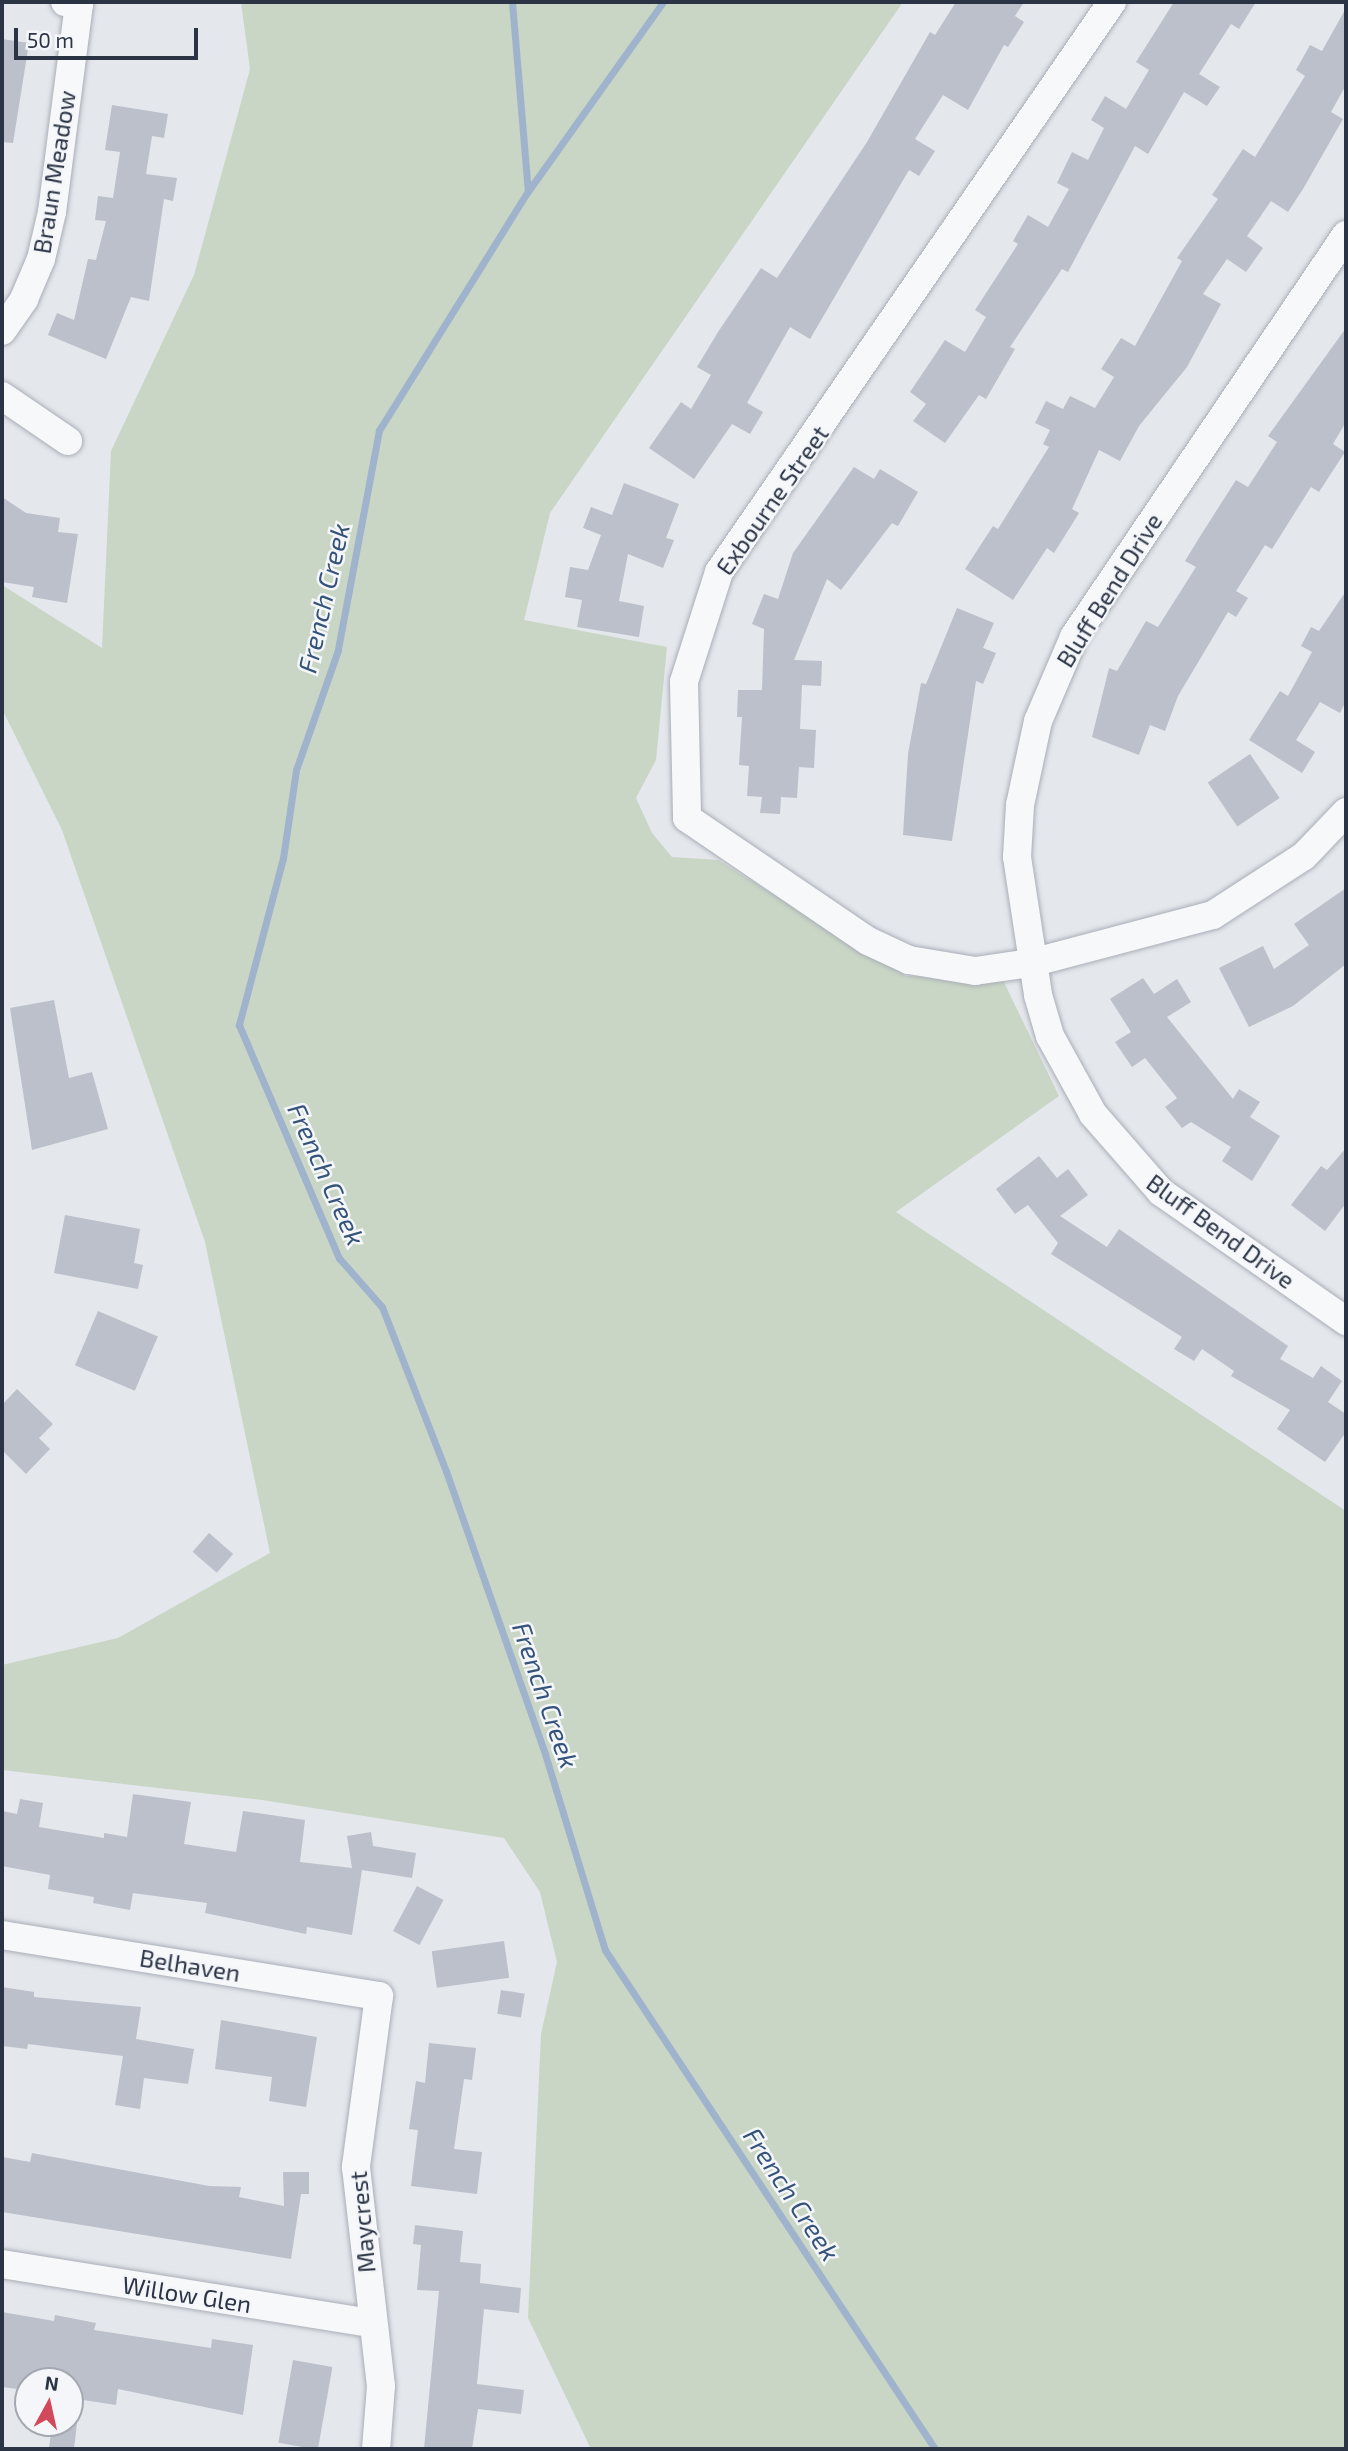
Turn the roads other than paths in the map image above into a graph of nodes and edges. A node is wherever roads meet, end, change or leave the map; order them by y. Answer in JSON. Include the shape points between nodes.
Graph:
{"nodes":[{"id":1,"x":1112,"y":2,"type":"edge"},
{"id":2,"x":72,"y":3,"type":"edge"},
{"id":3,"x":1346,"y":235,"type":"edge"},
{"id":4,"x":2,"y":331,"type":"edge"},
{"id":5,"x":2,"y":396,"type":"edge"},
{"id":6,"x":68,"y":441,"type":"dead end"},
{"id":7,"x":1346,"y":812,"type":"edge"},
{"id":8,"x":1031,"y":962,"type":"junction"},
{"id":9,"x":1346,"y":1321,"type":"edge"},
{"id":10,"x":2,"y":1935,"type":"edge"},
{"id":11,"x":379,"y":1996,"type":"joint"},
{"id":12,"x":2,"y":2264,"type":"edge"},
{"id":13,"x":371,"y":2323,"type":"junction"},
{"id":14,"x":376,"y":2449,"type":"edge"}],
"edges":[{"from":1,"to":8,"type":"street","name":"Exbourne Street","via":[[719,572],[684,682],[687,818],[888,951],[953,969]]},
{"from":2,"to":4,"type":"street","name":"Braun Meadow","via":[[52,212],[33,279]]},
{"from":3,"to":8,"type":"street","name":"Bluff Bend Drive","via":[[1074,637],[1054,678],[1038,721],[1020,806],[1017,857]]},
{"from":5,"to":6,"type":"street"},
{"from":7,"to":8,"type":"street","via":[[1295,862],[1213,915]]},
{"from":8,"to":9,"type":"street","name":"Bluff Bend Drive","via":[[1065,1066],[1120,1150],[1161,1192]]},
{"from":10,"to":11,"type":"street","name":"Belhaven"},
{"from":11,"to":13,"type":"street","name":"Maycrest","via":[[356,2167]]},
{"from":12,"to":13,"type":"street","name":"Willow Glen"},
{"from":13,"to":14,"type":"street","name":"Maycrest","via":[[380,2386]]}]}
